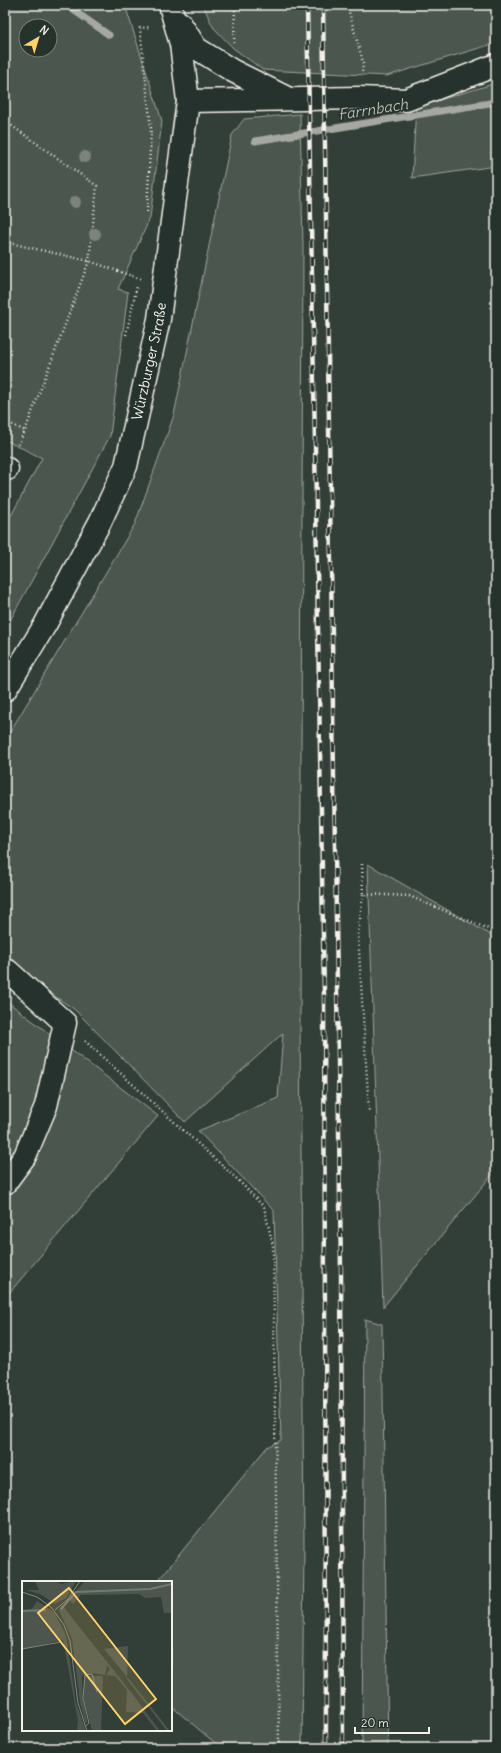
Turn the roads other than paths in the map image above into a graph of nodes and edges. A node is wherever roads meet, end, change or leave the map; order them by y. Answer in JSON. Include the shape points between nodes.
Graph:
{"nodes":[{"id":1,"x":172,"y":13,"type":"edge"},
{"id":2,"x":496,"y":65,"type":"edge"},
{"id":3,"x":292,"y":100,"type":"junction"},
{"id":4,"x":188,"y":101,"type":"junction"},
{"id":5,"x":5,"y":690,"type":"edge"},
{"id":6,"x":5,"y":970,"type":"edge"},
{"id":7,"x":5,"y":1183,"type":"edge"}],
"edges":[{"from":1,"to":3,"type":"street","via":[[196,48],[233,71]]},
{"from":1,"to":4,"type":"street","name":"Würzburger Straße","via":[[181,44]]},
{"from":2,"to":3,"type":"street","via":[[406,100]]},
{"from":3,"to":4,"type":"street"},
{"from":4,"to":5,"type":"street","name":"Würzburger Straße","via":[[159,319],[126,466],[100,522],[45,625]]},
{"from":6,"to":7,"type":"street","via":[[65,1023],[46,1106],[25,1156]]}]}
